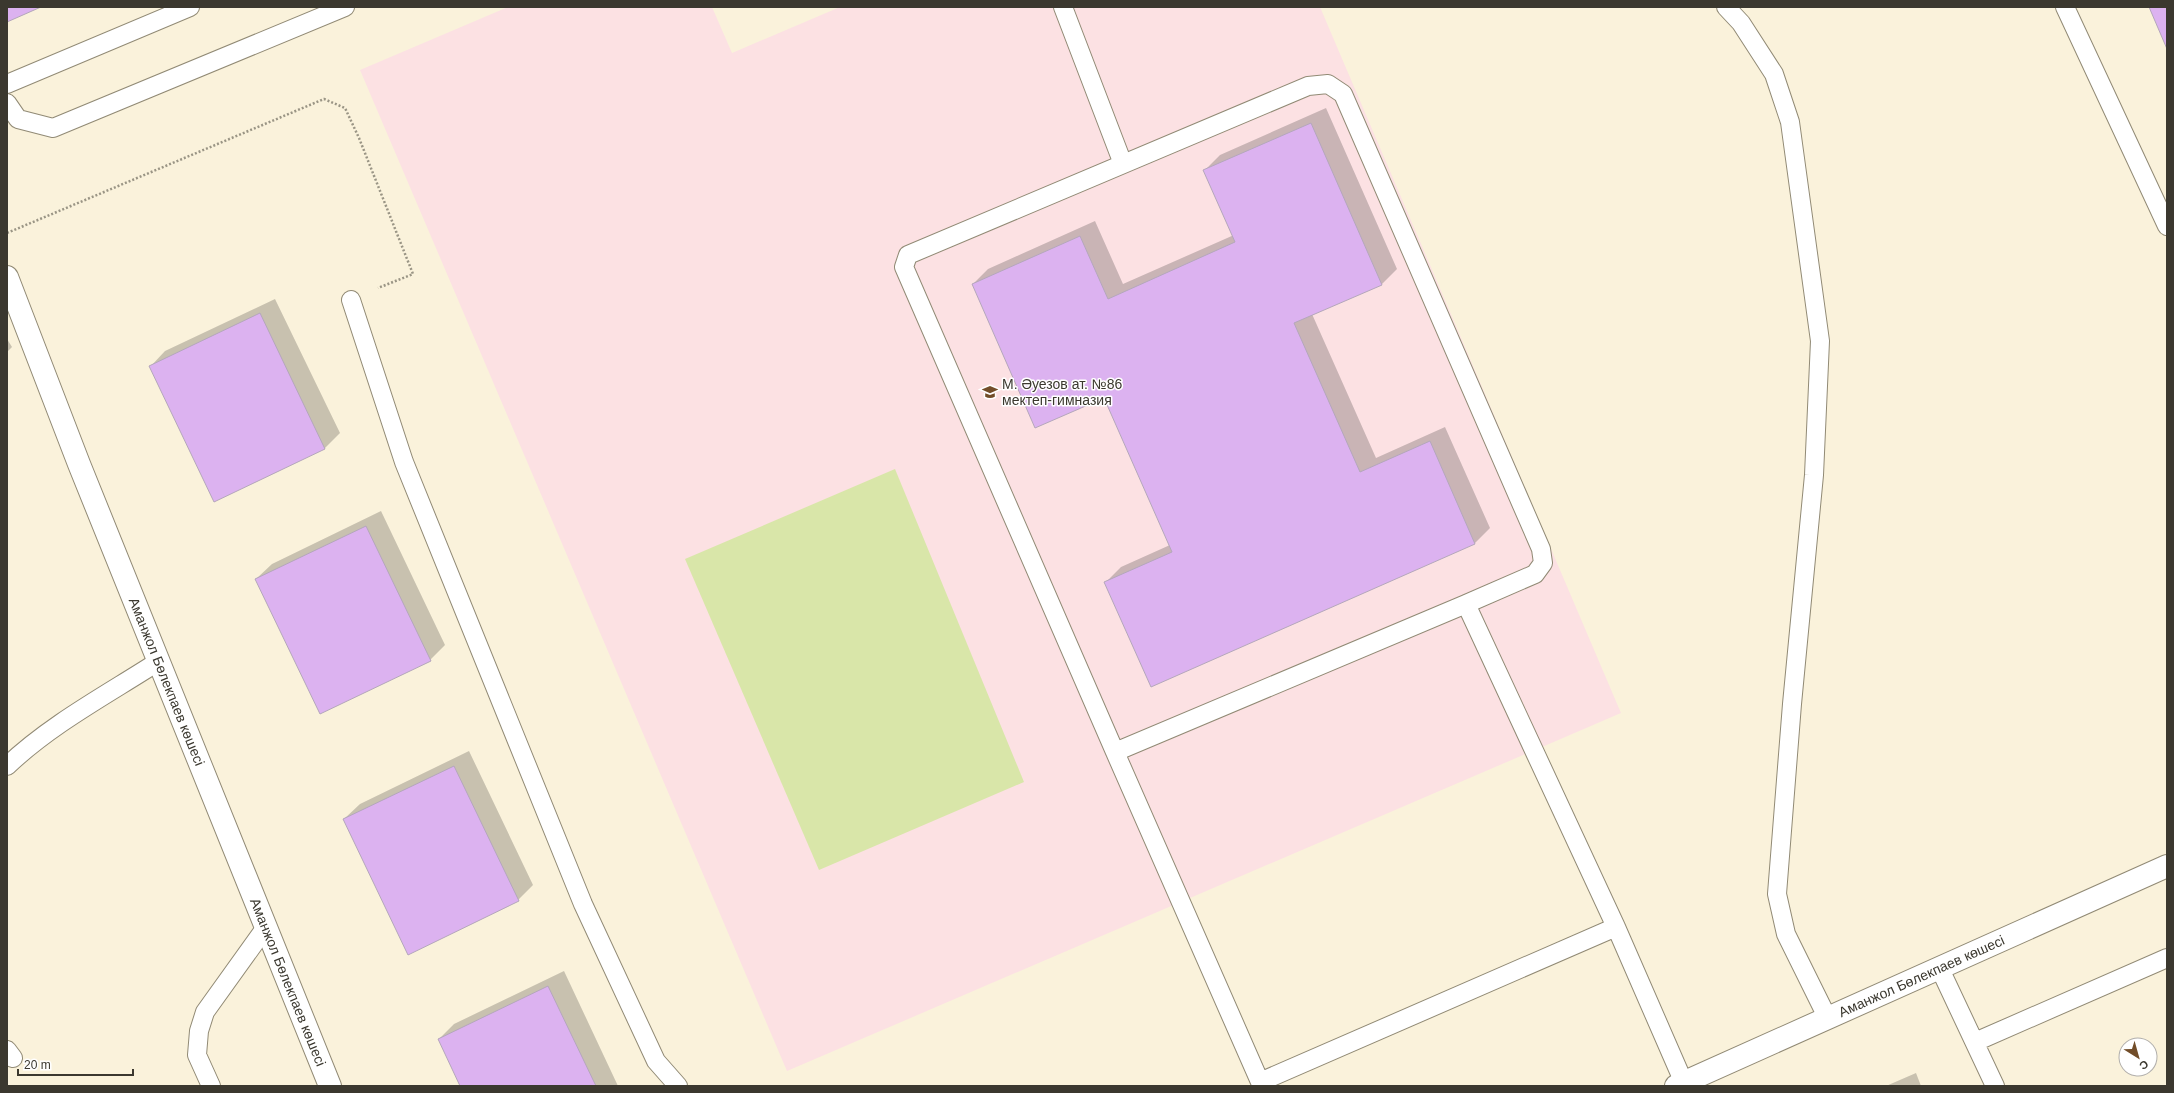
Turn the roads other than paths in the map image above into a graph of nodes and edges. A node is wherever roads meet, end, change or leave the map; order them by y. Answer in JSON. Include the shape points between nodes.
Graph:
{"nodes":[{"id":1,"x":190,"y":7,"type":"edge"},
{"id":2,"x":345,"y":7,"type":"edge"},
{"id":3,"x":1063,"y":7,"type":"edge"},
{"id":4,"x":1726,"y":7,"type":"edge"},
{"id":5,"x":2065,"y":7,"type":"edge"},
{"id":6,"x":7,"y":84,"type":"edge"},
{"id":7,"x":7,"y":103,"type":"edge"},
{"id":8,"x":1123,"y":164,"type":"junction"},
{"id":9,"x":2167,"y":226,"type":"edge"},
{"id":10,"x":7,"y":277,"type":"edge"},
{"id":11,"x":351,"y":300,"type":"road end"},
{"id":12,"x":1466,"y":604,"type":"junction"},
{"id":13,"x":159,"y":661,"type":"junction"},
{"id":14,"x":1115,"y":752,"type":"junction"},
{"id":15,"x":7,"y":766,"type":"edge"},
{"id":16,"x":2167,"y":866,"type":"edge"},
{"id":17,"x":266,"y":927,"type":"junction"},
{"id":18,"x":1616,"y":927,"type":"junction"},
{"id":19,"x":2167,"y":958,"type":"edge"},
{"id":20,"x":1940,"y":969,"type":"junction"},
{"id":21,"x":1827,"y":1017,"type":"junction"},
{"id":22,"x":1975,"y":1042,"type":"junction"},
{"id":23,"x":1255,"y":1084,"type":"edge"},
{"id":24,"x":1680,"y":1084,"type":"edge"},
{"id":25,"x":210,"y":1086,"type":"edge"},
{"id":26,"x":330,"y":1086,"type":"edge"},
{"id":27,"x":678,"y":1086,"type":"edge"},
{"id":28,"x":1995,"y":1086,"type":"edge"}],
"edges":[{"from":1,"to":6,"type":"lane"},
{"from":2,"to":7,"type":"lane","via":[[53,128],[18,119]]},
{"from":3,"to":8,"type":"lane"},
{"from":4,"to":21,"type":"lane","via":[[1741,23],[1774,74],[1790,122],[1820,341],[1814,475],[1777,894],[1786,934]]},
{"from":5,"to":9,"type":"lane"},
{"from":8,"to":12,"type":"lane","via":[[1308,86],[1328,84],[1343,94],[1542,549],[1543,563],[1535,574]]},
{"from":8,"to":14,"type":"lane","via":[[908,255],[904,267]]},
{"from":10,"to":13,"type":"street","name":"Аманжол Бөлекпаев көшесі"},
{"from":11,"to":27,"type":"lane","via":[[404,462],[583,904],[656,1061]]},
{"from":12,"to":14,"type":"lane"},
{"from":12,"to":18,"type":"lane"},
{"from":13,"to":15,"type":"lane","via":[[75,715]]},
{"from":13,"to":17,"type":"street","name":"Аманжол Бөлекпаев көшесі"},
{"from":14,"to":23,"type":"lane"},
{"from":16,"to":20,"type":"street","name":"Аманжол Бөлекпаев көшесі"},
{"from":17,"to":25,"type":"lane","via":[[205,1012],[199,1031],[197,1054]]},
{"from":17,"to":26,"type":"street","name":"Аманжол Бөлекпаев көшесі"},
{"from":18,"to":23,"type":"lane"},
{"from":18,"to":24,"type":"lane"},
{"from":19,"to":22,"type":"lane"},
{"from":20,"to":21,"type":"street","name":"Аманжол Бөлекпаев көшесі"},
{"from":20,"to":22,"type":"lane"},
{"from":21,"to":24,"type":"street","name":"Аманжол Бөлекпаев көшесі"},
{"from":22,"to":28,"type":"lane"}]}
